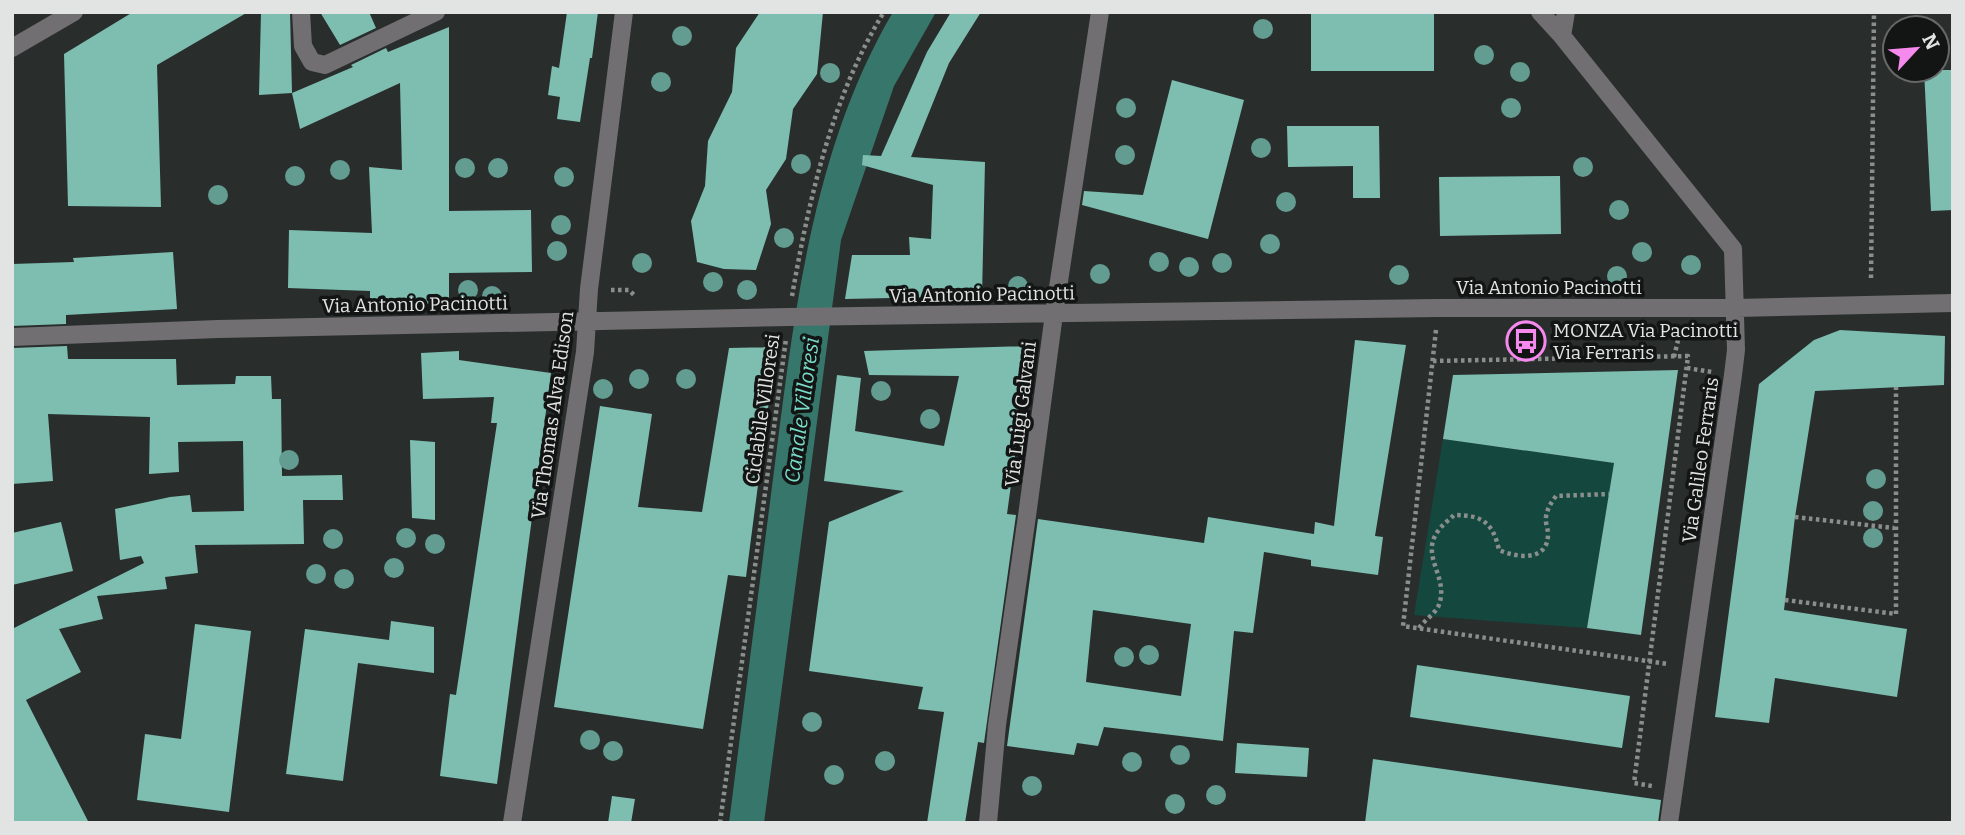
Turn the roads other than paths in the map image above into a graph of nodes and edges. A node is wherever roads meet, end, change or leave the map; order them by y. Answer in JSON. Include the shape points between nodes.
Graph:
{"nodes":[{"id":1,"x":74,"y":12,"type":"edge"},
{"id":2,"x":301,"y":12,"type":"edge"},
{"id":3,"x":436,"y":12,"type":"edge"},
{"id":4,"x":624,"y":12,"type":"edge"},
{"id":5,"x":1100,"y":12,"type":"edge"},
{"id":6,"x":1540,"y":12,"type":"edge"},
{"id":7,"x":1566,"y":12,"type":"edge"},
{"id":8,"x":1562,"y":36,"type":"junction"},
{"id":9,"x":12,"y":48,"type":"edge"},
{"id":10,"x":1953,"y":303,"type":"edge"},
{"id":11,"x":1736,"y":307,"type":"junction"},
{"id":12,"x":1054,"y":314,"type":"junction"},
{"id":13,"x":586,"y":322,"type":"junction"},
{"id":14,"x":12,"y":337,"type":"edge"},
{"id":15,"x":512,"y":823,"type":"edge"},
{"id":16,"x":988,"y":823,"type":"edge"},
{"id":17,"x":1669,"y":823,"type":"edge"}],
"edges":[{"from":1,"to":9,"type":"street"},
{"from":2,"to":3,"type":"street","via":[[303,46],[313,62],[325,65]]},
{"from":4,"to":13,"type":"street","name":"Via Thomas Alva Edison"},
{"from":5,"to":12,"type":"street","name":"Via Luigi Galvani"},
{"from":6,"to":8,"type":"street","name":"Via Galileo Ferraris"},
{"from":7,"to":8,"type":"street"},
{"from":8,"to":11,"type":"street","name":"Via Galileo Ferraris","via":[[1733,249]]},
{"from":10,"to":11,"type":"street","name":"Via Antonio Pacinotti"},
{"from":11,"to":12,"type":"street","name":"Via Antonio Pacinotti"},
{"from":11,"to":17,"type":"street","name":"Via Galileo Ferraris","via":[[1733,375]]},
{"from":12,"to":13,"type":"street","name":"Via Antonio Pacinotti"},
{"from":12,"to":16,"type":"street","name":"Via Luigi Galvani","via":[[996,725]]},
{"from":13,"to":14,"type":"street","name":"Via Antonio Pacinotti"},
{"from":13,"to":15,"type":"street","name":"Via Thomas Alva Edison"}]}
